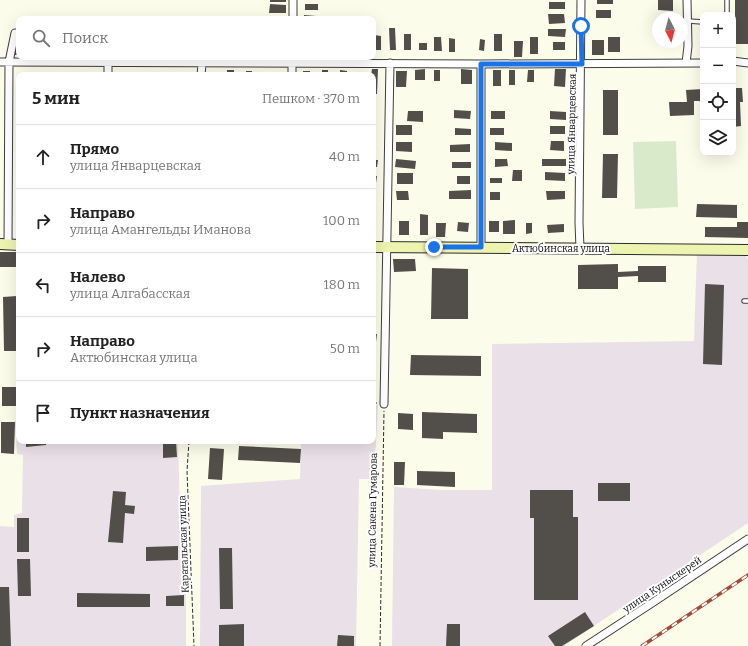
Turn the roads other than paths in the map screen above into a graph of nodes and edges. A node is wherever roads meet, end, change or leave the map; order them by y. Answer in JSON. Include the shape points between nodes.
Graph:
{"nodes":[{"id":1,"x":293,"y":0,"type":"edge"},
{"id":2,"x":581,"y":0,"type":"edge"},
{"id":3,"x":687,"y":0,"type":"edge"},
{"id":4,"x":727,"y":0,"type":"edge"},
{"id":5,"x":688,"y":12,"type":"edge"},
{"id":6,"x":727,"y":12,"type":"edge"},
{"id":7,"x":293,"y":16,"type":"edge"},
{"id":8,"x":688,"y":21,"type":"edge"},
{"id":9,"x":700,"y":22,"type":"edge"},
{"id":10,"x":15,"y":33,"type":"dead end"},
{"id":11,"x":688,"y":48,"type":"edge"},
{"id":12,"x":292,"y":60,"type":"edge"},
{"id":13,"x":0,"y":62,"type":"edge"},
{"id":14,"x":9,"y":62,"type":"junction"},
{"id":15,"x":736,"y":62,"type":"edge"},
{"id":16,"x":108,"y":63,"type":"junction"},
{"id":17,"x":390,"y":63,"type":"junction"},
{"id":18,"x":686,"y":63,"type":"junction"},
{"id":19,"x":700,"y":63,"type":"edge"},
{"id":20,"x":748,"y":63,"type":"edge"},
{"id":21,"x":202,"y":64,"type":"junction"},
{"id":22,"x":481,"y":64,"type":"junction"},
{"id":23,"x":582,"y":64,"type":"junction"},
{"id":24,"x":108,"y":72,"type":"edge"},
{"id":25,"x":201,"y":72,"type":"edge"},
{"id":26,"x":292,"y":72,"type":"edge"},
{"id":27,"x":4,"y":244,"type":"edge"},
{"id":28,"x":16,"y":245,"type":"edge"},
{"id":29,"x":376,"y":247,"type":"edge"},
{"id":30,"x":386,"y":247,"type":"junction"},
{"id":31,"x":481,"y":247,"type":"junction"},
{"id":32,"x":580,"y":248,"type":"junction"},
{"id":33,"x":748,"y":250,"type":"edge"},
{"id":34,"x":384,"y":404,"type":"road end"},
{"id":35,"x":748,"y":539,"type":"edge"},
{"id":36,"x":586,"y":646,"type":"edge"}],
"edges":[{"from":1,"to":7,"type":"street"},
{"from":2,"to":23,"type":"street","name":"улица Январцевская"},
{"from":3,"to":5,"type":"street"},
{"from":4,"to":6,"type":"lane"},
{"from":8,"to":9,"type":"lane"},
{"from":10,"to":14,"type":"street"},
{"from":11,"to":18,"type":"street"},
{"from":12,"to":17,"type":"street"},
{"from":12,"to":21,"type":"street"},
{"from":12,"to":26,"type":"street"},
{"from":13,"to":14,"type":"street"},
{"from":14,"to":16,"type":"street"},
{"from":14,"to":27,"type":"street"},
{"from":15,"to":20,"type":"street"},
{"from":16,"to":21,"type":"street"},
{"from":16,"to":24,"type":"street"},
{"from":17,"to":22,"type":"street"},
{"from":17,"to":30,"type":"street"},
{"from":18,"to":19,"type":"street"},
{"from":18,"to":23,"type":"street"},
{"from":21,"to":25,"type":"street"},
{"from":22,"to":23,"type":"street"},
{"from":22,"to":31,"type":"street"},
{"from":23,"to":32,"type":"street","name":"улица Январцевская"},
{"from":27,"to":28,"type":"street"},
{"from":29,"to":30,"type":"street","name":"Актюбинская улица"},
{"from":30,"to":31,"type":"street","name":"Актюбинская улица"},
{"from":30,"to":34,"type":"street"},
{"from":31,"to":32,"type":"street","name":"Актюбинская улица"},
{"from":32,"to":33,"type":"street","name":"Актюбинская улица"},
{"from":35,"to":36,"type":"street","name":"улица Куныскерей"}]}
